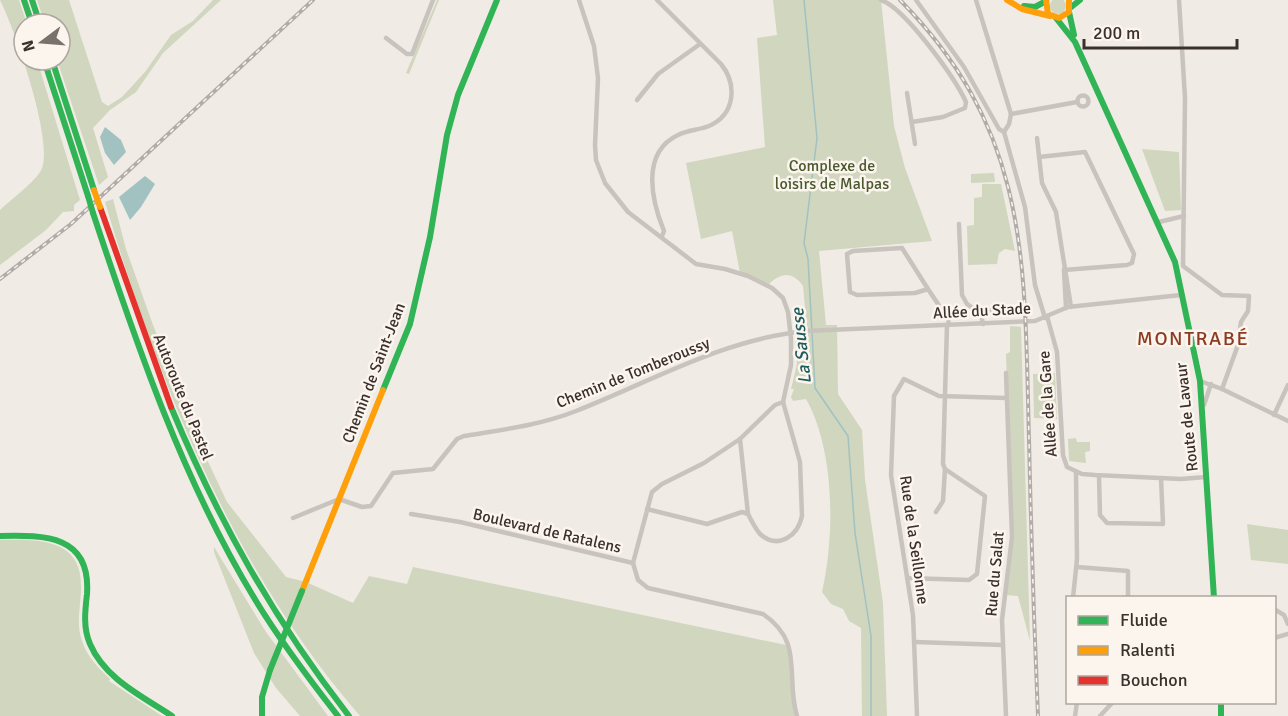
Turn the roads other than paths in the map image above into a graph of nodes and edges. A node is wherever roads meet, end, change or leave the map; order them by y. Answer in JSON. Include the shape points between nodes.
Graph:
{"nodes":[{"id":1,"x":434,"y":0,"type":"edge"},
{"id":2,"x":497,"y":0,"type":"edge"},
{"id":3,"x":579,"y":0,"type":"edge"},
{"id":4,"x":657,"y":0,"type":"edge"},
{"id":5,"x":881,"y":0,"type":"edge"},
{"id":6,"x":916,"y":0,"type":"edge"},
{"id":7,"x":1007,"y":0,"type":"edge"},
{"id":8,"x":1014,"y":0,"type":"edge"},
{"id":9,"x":1046,"y":0,"type":"edge"},
{"id":10,"x":1069,"y":0,"type":"edge"},
{"id":11,"x":1080,"y":0,"type":"edge"},
{"id":12,"x":1179,"y":0,"type":"edge"},
{"id":13,"x":977,"y":1,"type":"edge"},
{"id":14,"x":1070,"y":10,"type":"junction"},
{"id":15,"x":1053,"y":17,"type":"junction"},
{"id":16,"x":386,"y":38,"type":"dead end"},
{"id":17,"x":1075,"y":42,"type":"junction"},
{"id":18,"x":700,"y":44,"type":"junction"},
{"id":19,"x":48,"y":72,"type":"edge"},
{"id":20,"x":56,"y":72,"type":"edge"},
{"id":21,"x":907,"y":93,"type":"dead end"},
{"id":22,"x":637,"y":100,"type":"dead end"},
{"id":23,"x":1077,"y":102,"type":"dead end"},
{"id":24,"x":1011,"y":114,"type":"junction"},
{"id":25,"x":912,"y":122,"type":"junction"},
{"id":26,"x":1004,"y":132,"type":"junction"},
{"id":27,"x":1037,"y":138,"type":"dead end"},
{"id":28,"x":915,"y":144,"type":"dead end"},
{"id":29,"x":1039,"y":157,"type":"junction"},
{"id":30,"x":1184,"y":216,"type":"junction"},
{"id":31,"x":1159,"y":222,"type":"junction"},
{"id":32,"x":959,"y":224,"type":"dead end"},
{"id":33,"x":662,"y":236,"type":"junction"},
{"id":34,"x":1064,"y":270,"type":"junction"},
{"id":35,"x":928,"y":289,"type":"junction"},
{"id":36,"x":1181,"y":295,"type":"junction"},
{"id":37,"x":1068,"y":307,"type":"junction"},
{"id":38,"x":1002,"y":309,"type":"dead end"},
{"id":39,"x":978,"y":311,"type":"junction"},
{"id":40,"x":1044,"y":318,"type":"junction"},
{"id":41,"x":983,"y":324,"type":"junction"},
{"id":42,"x":946,"y":325,"type":"junction"},
{"id":43,"x":1050,"y":328,"type":"junction"},
{"id":44,"x":790,"y":332,"type":"junction"},
{"id":45,"x":1006,"y":373,"type":"dead end"},
{"id":46,"x":1200,"y":381,"type":"junction"},
{"id":47,"x":1211,"y":384,"type":"junction"},
{"id":48,"x":1288,"y":385,"type":"edge"},
{"id":49,"x":1223,"y":388,"type":"junction"},
{"id":50,"x":945,"y":396,"type":"junction"},
{"id":51,"x":1007,"y":398,"type":"junction"},
{"id":52,"x":783,"y":402,"type":"junction"},
{"id":53,"x":1202,"y":410,"type":"junction"},
{"id":54,"x":1274,"y":415,"type":"junction"},
{"id":55,"x":1288,"y":421,"type":"edge"},
{"id":56,"x":740,"y":439,"type":"junction"},
{"id":57,"x":945,"y":469,"type":"junction"},
{"id":58,"x":1076,"y":472,"type":"junction"},
{"id":59,"x":1099,"y":476,"type":"junction"},
{"id":60,"x":1206,"y":477,"type":"junction"},
{"id":61,"x":1161,"y":478,"type":"junction"},
{"id":62,"x":339,"y":499,"type":"junction"},
{"id":63,"x":648,"y":509,"type":"junction"},
{"id":64,"x":936,"y":512,"type":"dead end"},
{"id":65,"x":411,"y":514,"type":"dead end"},
{"id":66,"x":747,"y":514,"type":"junction"},
{"id":67,"x":293,"y":518,"type":"dead end"},
{"id":68,"x":0,"y":536,"type":"edge"},
{"id":69,"x":633,"y":563,"type":"junction"},
{"id":70,"x":1077,"y":567,"type":"junction"},
{"id":71,"x":907,"y":578,"type":"junction"},
{"id":72,"x":1073,"y":596,"type":"edge"},
{"id":73,"x":1128,"y":596,"type":"edge"},
{"id":74,"x":1214,"y":596,"type":"edge"},
{"id":75,"x":1276,"y":609,"type":"edge"},
{"id":76,"x":1288,"y":624,"type":"edge"},
{"id":77,"x":915,"y":642,"type":"junction"},
{"id":78,"x":1003,"y":645,"type":"junction"},
{"id":79,"x":1111,"y":704,"type":"edge"},
{"id":80,"x":262,"y":715,"type":"edge"},
{"id":81,"x":172,"y":716,"type":"edge"},
{"id":82,"x":338,"y":716,"type":"edge"},
{"id":83,"x":349,"y":716,"type":"edge"},
{"id":84,"x":797,"y":716,"type":"edge"},
{"id":85,"x":917,"y":716,"type":"edge"},
{"id":86,"x":1006,"y":716,"type":"edge"},
{"id":87,"x":1100,"y":716,"type":"edge"}],
"edges":[{"from":1,"to":16,"type":"street","via":[[412,54]]},
{"from":2,"to":62,"type":"main road","name":"Chemin de Saint-Jean","via":[[458,95],[447,135],[410,324]]},
{"from":3,"to":33,"type":"street","via":[[594,46],[598,78],[595,145],[600,171],[628,212]]},
{"from":4,"to":18,"type":"street"},
{"from":5,"to":25,"type":"street","via":[[914,29],[945,67],[966,102],[965,108],[943,117]]},
{"from":6,"to":26,"type":"street"},
{"from":7,"to":15,"type":"main road","via":[[1022,9]]},
{"from":8,"to":9,"type":"main road","via":[[1029,8]]},
{"from":9,"to":15,"type":"main road","via":[[1045,9]]},
{"from":10,"to":14,"type":"main road","name":"Route de Lavaur"},
{"from":11,"to":14,"type":"main road"},
{"from":12,"to":30,"type":"street","via":[[1185,98]]},
{"from":13,"to":24,"type":"street"},
{"from":14,"to":15,"type":"main road","via":[[1062,18]]},
{"from":14,"to":17,"type":"main road","name":"Route de Lavaur"},
{"from":15,"to":17,"type":"main road","name":"Route de Lavaur"},
{"from":17,"to":31,"type":"main road","name":"Route de Lavaur"},
{"from":18,"to":22,"type":"street","via":[[658,74]]},
{"from":18,"to":33,"type":"street","via":[[728,72],[733,94],[722,118],[677,135],[657,157],[652,194],[664,231]]},
{"from":19,"to":82,"type":"main road","name":"Autoroute du Pastel","bridge":true,"via":[[150,380],[190,478],[253,595]]},
{"from":20,"to":83,"type":"main road","name":"Autoroute du Pastel","bridge":true,"via":[[160,381],[201,477],[265,594],[315,672]]},
{"from":21,"to":25,"type":"street"},
{"from":23,"to":24,"type":"street"},
{"from":24,"to":26,"type":"street"},
{"from":25,"to":28,"type":"street"},
{"from":26,"to":40,"type":"street","via":[[1025,207],[1035,285]]},
{"from":27,"to":29,"type":"street"},
{"from":29,"to":34,"type":"street","via":[[1044,191],[1057,218]]},
{"from":29,"to":34,"type":"street","via":[[1085,152],[1134,254],[1132,263],[1127,265]]},
{"from":30,"to":31,"type":"street"},
{"from":30,"to":49,"type":"street","via":[[1183,266],[1222,295],[1249,296],[1248,311],[1241,322],[1238,345]]},
{"from":31,"to":36,"type":"main road","name":"Route de Lavaur","via":[[1175,262]]},
{"from":32,"to":39,"type":"street","via":[[962,295]]},
{"from":33,"to":44,"type":"street","via":[[696,264],[731,270],[772,288],[786,304]]},
{"from":34,"to":37,"type":"street"},
{"from":35,"to":35,"type":"street","via":[[902,248],[847,254],[848,288],[853,294],[915,293]]},
{"from":35,"to":42,"type":"street"},
{"from":36,"to":37,"type":"street","name":"Allée du Stade"},
{"from":36,"to":46,"type":"main road","name":"Route de Lavaur"},
{"from":37,"to":40,"type":"street","name":"Allée du Stade"},
{"from":38,"to":39,"type":"street"},
{"from":39,"to":41,"type":"street"},
{"from":40,"to":41,"type":"street","name":"Allée du Stade"},
{"from":40,"to":43,"type":"street","name":"Allée de la Gare"},
{"from":40,"to":43,"type":"street","name":"Allée de la Gare"},
{"from":41,"to":42,"type":"street","name":"Allée du Stade"},
{"from":42,"to":44,"type":"street","name":"Allée du Stade"},
{"from":42,"to":50,"type":"street"},
{"from":43,"to":58,"type":"street","name":"Allée de la Gare","via":[[1058,358],[1063,455],[1067,467]]},
{"from":44,"to":52,"type":"street","via":[[791,365]]},
{"from":44,"to":62,"type":"street","name":"Chemin de Tomberoussy","via":[[718,351],[558,417],[464,435],[433,469],[398,471],[389,476],[371,506]]},
{"from":45,"to":51,"type":"street","name":"Rue du Salat"},
{"from":46,"to":47,"type":"street"},
{"from":46,"to":53,"type":"main road","name":"Route de Lavaur"},
{"from":47,"to":49,"type":"street"},
{"from":47,"to":53,"type":"street"},
{"from":48,"to":54,"type":"street"},
{"from":49,"to":54,"type":"street"},
{"from":50,"to":51,"type":"street"},
{"from":50,"to":57,"type":"street"},
{"from":50,"to":71,"type":"street","name":"Rue de la Seillonne","via":[[904,379],[894,396],[891,475]]},
{"from":51,"to":78,"type":"street","name":"Rue du Salat","via":[[1012,537],[1002,620]]},
{"from":52,"to":56,"type":"street"},
{"from":52,"to":66,"type":"street","via":[[800,462],[800,524],[787,539],[775,541],[760,533]]},
{"from":53,"to":60,"type":"main road","name":"Route de Lavaur"},
{"from":54,"to":55,"type":"street"},
{"from":56,"to":63,"type":"street","via":[[656,488]]},
{"from":56,"to":66,"type":"street"},
{"from":57,"to":64,"type":"street","via":[[943,501]]},
{"from":57,"to":71,"type":"street","via":[[985,496],[976,574],[969,580]]},
{"from":58,"to":59,"type":"street"},
{"from":58,"to":70,"type":"street"},
{"from":59,"to":61,"type":"street"},
{"from":59,"to":61,"type":"street","via":[[1103,521],[1163,524]]},
{"from":60,"to":61,"type":"street"},
{"from":60,"to":74,"type":"main road","name":"Route de Lavaur"},
{"from":62,"to":67,"type":"street"},
{"from":62,"to":80,"type":"main road","name":"Chemin de Saint-Jean","bridge":true,"via":[[270,670]]},
{"from":63,"to":66,"type":"street","via":[[707,524],[738,512]]},
{"from":63,"to":69,"type":"street"},
{"from":65,"to":69,"type":"street","name":"Boulevard de Ratalens"},
{"from":68,"to":81,"type":"main road","via":[[44,536],[73,547],[87,572],[85,630],[95,655],[112,675]]},
{"from":69,"to":84,"type":"street","name":"Boulevard de Ratalens","via":[[638,580],[648,588],[758,612],[778,624],[790,646]]},
{"from":70,"to":72,"type":"street"},
{"from":70,"to":73,"type":"street","via":[[1128,571]]},
{"from":71,"to":77,"type":"street","name":"Rue de la Seillonne"},
{"from":75,"to":76,"type":"street"},
{"from":77,"to":78,"type":"street"},
{"from":77,"to":85,"type":"street","name":"Rue de la Seillonne"},
{"from":78,"to":86,"type":"street","name":"Rue du Salat"},
{"from":79,"to":87,"type":"street"}]}
